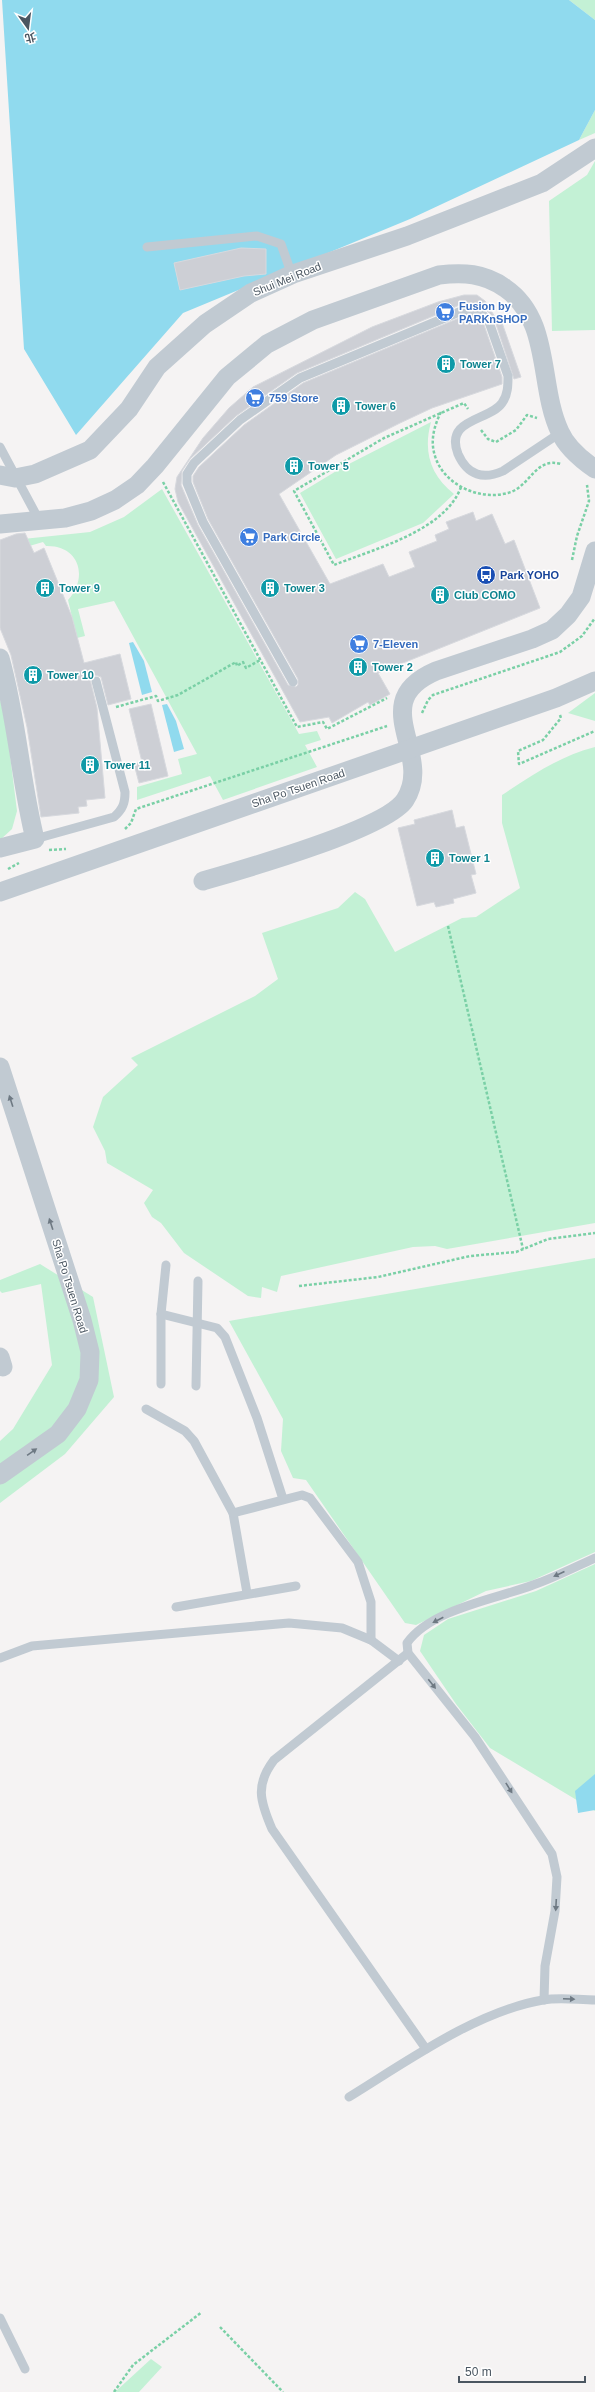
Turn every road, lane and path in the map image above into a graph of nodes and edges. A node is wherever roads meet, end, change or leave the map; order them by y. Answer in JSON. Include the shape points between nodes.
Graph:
{"nodes":[{"id":1,"x":595,"y":148,"type":"edge"},
{"id":2,"x":147,"y":247,"type":"dead end"},
{"id":3,"x":292,"y":275,"type":"junction"},
{"id":4,"x":539,"y":411,"type":"dead end"},
{"id":5,"x":441,"y":412,"type":"junction"},
{"id":6,"x":474,"y":418,"type":"junction"},
{"id":7,"x":560,"y":432,"type":"junction"},
{"id":8,"x":0,"y":447,"type":"edge"},
{"id":9,"x":567,"y":468,"type":"dead end"},
{"id":10,"x":588,"y":474,"type":"edge"},
{"id":11,"x":166,"y":475,"type":"dead end"},
{"id":12,"x":7,"y":476,"type":"edge"},
{"id":13,"x":162,"y":480,"type":"junction"},
{"id":14,"x":156,"y":485,"type":"dead end"},
{"id":15,"x":461,"y":487,"type":"junction"},
{"id":16,"x":39,"y":520,"type":"junction"},
{"id":17,"x":0,"y":524,"type":"edge"},
{"id":18,"x":595,"y":551,"type":"edge"},
{"id":19,"x":572,"y":566,"type":"dead end"},
{"id":20,"x":595,"y":618,"type":"edge"},
{"id":21,"x":0,"y":658,"type":"edge"},
{"id":22,"x":260,"y":660,"type":"junction"},
{"id":23,"x":96,"y":681,"type":"dead end"},
{"id":24,"x":595,"y":681,"type":"edge"},
{"id":25,"x":293,"y":682,"type":"dead end"},
{"id":26,"x":388,"y":698,"type":"dead end"},
{"id":27,"x":104,"y":710,"type":"junction"},
{"id":28,"x":561,"y":718,"type":"dead end"},
{"id":29,"x":402,"y":721,"type":"junction"},
{"id":30,"x":595,"y":731,"type":"edge"},
{"id":31,"x":408,"y":749,"type":"junction"},
{"id":32,"x":120,"y":833,"type":"dead end"},
{"id":33,"x":39,"y":845,"type":"junction"},
{"id":34,"x":0,"y":848,"type":"edge"},
{"id":35,"x":70,"y":848,"type":"dead end"},
{"id":36,"x":24,"y":860,"type":"dead end"},
{"id":37,"x":4,"y":870,"type":"dead end"},
{"id":38,"x":203,"y":880,"type":"dead end"},
{"id":39,"x":0,"y":892,"type":"edge"},
{"id":40,"x":448,"y":926,"type":"dead end"},
{"id":41,"x":0,"y":1068,"type":"edge"},
{"id":42,"x":595,"y":1233,"type":"edge"},
{"id":43,"x":522,"y":1249,"type":"junction"},
{"id":44,"x":166,"y":1265,"type":"dead end"},
{"id":45,"x":198,"y":1281,"type":"dead end"},
{"id":46,"x":299,"y":1286,"type":"dead end"},
{"id":47,"x":162,"y":1314,"type":"junction"},
{"id":48,"x":198,"y":1324,"type":"junction"},
{"id":49,"x":161,"y":1384,"type":"dead end"},
{"id":50,"x":196,"y":1386,"type":"dead end"},
{"id":51,"x":146,"y":1409,"type":"dead end"},
{"id":52,"x":0,"y":1475,"type":"edge"},
{"id":53,"x":283,"y":1499,"type":"junction"},
{"id":54,"x":233,"y":1513,"type":"junction"},
{"id":55,"x":595,"y":1558,"type":"edge"},
{"id":56,"x":296,"y":1586,"type":"dead end"},
{"id":57,"x":246,"y":1593,"type":"junction"},
{"id":58,"x":176,"y":1607,"type":"dead end"},
{"id":59,"x":371,"y":1640,"type":"junction"},
{"id":60,"x":408,"y":1653,"type":"junction"},
{"id":61,"x":0,"y":1658,"type":"edge"},
{"id":62,"x":399,"y":1660,"type":"junction"},
{"id":63,"x":544,"y":2000,"type":"junction"},
{"id":64,"x":595,"y":2000,"type":"edge"},
{"id":65,"x":426,"y":2049,"type":"junction"},
{"id":66,"x":349,"y":2097,"type":"dead end"},
{"id":67,"x":202,"y":2312,"type":"dead end"},
{"id":68,"x":0,"y":2318,"type":"edge"},
{"id":69,"x":220,"y":2327,"type":"dead end"},
{"id":70,"x":25,"y":2369,"type":"dead end"},
{"id":71,"x":114,"y":2392,"type":"edge"},
{"id":72,"x":283,"y":2392,"type":"edge"}],
"edges":[{"from":1,"to":3,"type":"street","name":"Shui Mei Road","via":[[542,183],[408,236]]},
{"from":2,"to":3,"type":"lane","via":[[257,236],[281,244]]},
{"from":3,"to":12,"type":"street","name":"Shui Mei Road","via":[[251,293],[205,324],[156,367],[129,409],[90,450],[35,474]]},
{"from":4,"to":6,"type":"path","via":[[538,418],[527,415],[516,430],[496,442],[488,439]]},
{"from":5,"to":6,"type":"path","via":[[464,403]]},
{"from":5,"to":15,"type":"path","via":[[433,433],[435,456],[446,476]]},
{"from":5,"to":15,"type":"path","via":[[384,438],[294,492],[334,565],[426,528],[457,498]]},
{"from":6,"to":7,"type":"lane","via":[[459,432],[457,451],[467,468],[484,476],[503,471]]},
{"from":6,"to":25,"type":"lane","via":[[486,416],[502,403],[507,393],[508,376],[489,322],[483,315],[464,310],[300,378],[240,420],[194,463],[187,474],[187,483],[203,522]]},
{"from":7,"to":10,"type":"street","via":[[583,461]]},
{"from":7,"to":16,"type":"street","via":[[549,395],[535,325],[526,308],[512,293],[496,282],[478,275],[458,272],[439,275],[313,320],[267,344],[227,376],[156,466],[137,485],[115,500],[91,511],[65,518]]},
{"from":8,"to":12,"type":"lane"},
{"from":9,"to":15,"type":"path","via":[[556,463],[545,464],[536,469],[519,488],[503,493],[477,493]]},
{"from":10,"to":19,"type":"path","via":[[589,501],[577,536]]},
{"from":11,"to":13,"type":"path"},
{"from":12,"to":16,"type":"lane"},
{"from":13,"to":14,"type":"path"},
{"from":13,"to":22,"type":"path"},
{"from":16,"to":17,"type":"street"},
{"from":18,"to":29,"type":"street","via":[[581,598],[552,630],[422,677],[410,687],[403,701]]},
{"from":20,"to":29,"type":"path","via":[[582,636],[560,652],[434,695],[428,700],[421,715]]},
{"from":21,"to":33,"type":"street","via":[[16,730],[26,801]]},
{"from":22,"to":26,"type":"path","via":[[297,727],[323,722],[327,729]]},
{"from":22,"to":27,"type":"path","via":[[246,668],[243,662],[237,666],[236,662],[178,695],[158,701],[156,696]]},
{"from":23,"to":27,"type":"lane"},
{"from":24,"to":31,"type":"street","name":"Sha Po Tsuen Road","via":[[556,698]]},
{"from":27,"to":33,"type":"lane","via":[[124,792],[125,801],[121,810],[110,818]]},
{"from":28,"to":30,"type":"path","via":[[543,740],[518,751],[519,764]]},
{"from":29,"to":31,"type":"street"},
{"from":29,"to":32,"type":"path","via":[[136,809],[131,823]]},
{"from":31,"to":38,"type":"street","via":[[414,769],[412,786],[404,801],[391,813],[330,840],[267,863]]},
{"from":31,"to":39,"type":"street","name":"Sha Po Tsuen Road"},
{"from":33,"to":34,"type":"street"},
{"from":33,"to":35,"type":"path"},
{"from":36,"to":37,"type":"path"},
{"from":40,"to":43,"type":"path"},
{"from":52,"to":41,"type":"street","name":"Sha Po Tsuen Road","one_way":true,"via":[[58,1434],[74,1414],[89,1380],[90,1352],[82,1320]]},
{"from":42,"to":43,"type":"path","via":[[548,1239]]},
{"from":43,"to":46,"type":"path","via":[[470,1256],[378,1277]]},
{"from":44,"to":47,"type":"lane"},
{"from":45,"to":48,"type":"lane"},
{"from":47,"to":48,"type":"lane"},
{"from":47,"to":49,"type":"lane"},
{"from":48,"to":50,"type":"lane"},
{"from":48,"to":53,"type":"lane","via":[[217,1328],[225,1337],[257,1418]]},
{"from":51,"to":54,"type":"lane","via":[[185,1431],[194,1441]]},
{"from":53,"to":54,"type":"lane"},
{"from":53,"to":59,"type":"lane","via":[[302,1495],[310,1498],[358,1562],[371,1602]]},
{"from":54,"to":57,"type":"lane"},
{"from":55,"to":60,"type":"lane","one_way":true,"via":[[533,1585],[485,1598],[447,1615],[412,1636],[407,1643]]},
{"from":56,"to":57,"type":"lane"},
{"from":57,"to":58,"type":"lane"},
{"from":59,"to":61,"type":"lane","via":[[342,1628],[289,1623],[32,1646]]},
{"from":59,"to":62,"type":"lane"},
{"from":60,"to":62,"type":"lane"},
{"from":60,"to":63,"type":"lane","one_way":true,"via":[[475,1738],[552,1854],[557,1877],[556,1911],[545,1966]]},
{"from":62,"to":65,"type":"lane","via":[[274,1760],[264,1773],[261,1804],[272,1829]]},
{"from":63,"to":64,"type":"lane","one_way":true},
{"from":63,"to":65,"type":"lane","via":[[495,2014]]},
{"from":65,"to":66,"type":"lane"},
{"from":67,"to":71,"type":"path","via":[[133,2365]]},
{"from":68,"to":70,"type":"lane"},
{"from":69,"to":72,"type":"path"}]}
